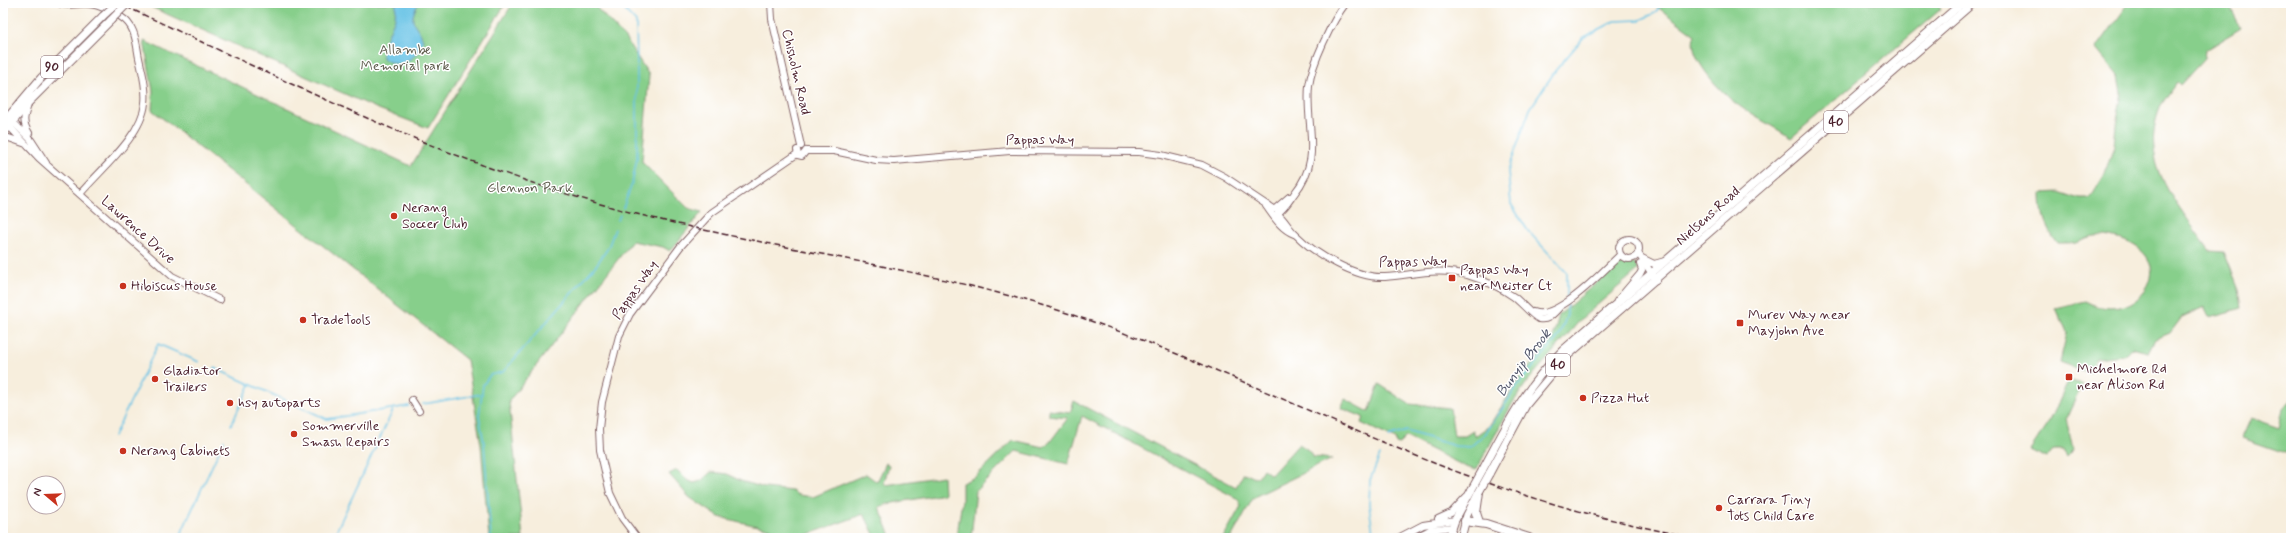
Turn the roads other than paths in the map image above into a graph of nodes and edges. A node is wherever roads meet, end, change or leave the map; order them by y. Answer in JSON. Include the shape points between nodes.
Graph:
{"nodes":[{"id":1,"x":58,"y":3,"type":"edge"},
{"id":2,"x":117,"y":3,"type":"edge"},
{"id":3,"x":128,"y":3,"type":"edge"},
{"id":4,"x":771,"y":3,"type":"edge"},
{"id":5,"x":1346,"y":3,"type":"edge"},
{"id":6,"x":1962,"y":3,"type":"edge"},
{"id":7,"x":1973,"y":3,"type":"edge"},
{"id":8,"x":28,"y":103,"type":"junction"},
{"id":9,"x":6,"y":120,"type":"edge"},
{"id":10,"x":3,"y":134,"type":"edge"},
{"id":11,"x":3,"y":139,"type":"edge"},
{"id":12,"x":28,"y":142,"type":"junction"},
{"id":13,"x":801,"y":146,"type":"junction"},
{"id":14,"x":806,"y":151,"type":"junction"},
{"id":15,"x":797,"y":154,"type":"junction"},
{"id":16,"x":80,"y":194,"type":"junction"},
{"id":17,"x":1275,"y":212,"type":"junction"},
{"id":18,"x":1620,"y":255,"type":"junction"},
{"id":19,"x":1639,"y":258,"type":"junction"},
{"id":20,"x":1669,"y":259,"type":"junction"},
{"id":21,"x":1652,"y":276,"type":"junction"},
{"id":22,"x":220,"y":300,"type":"dead end"},
{"id":23,"x":1608,"y":312,"type":"junction"},
{"id":24,"x":412,"y":400,"type":"dead end"},
{"id":25,"x":419,"y":411,"type":"dead end"},
{"id":26,"x":1486,"y":473,"type":"junction"},
{"id":27,"x":1474,"y":490,"type":"junction"},
{"id":28,"x":1465,"y":521,"type":"junction"},
{"id":29,"x":1478,"y":522,"type":"junction"},
{"id":30,"x":1427,"y":524,"type":"junction"},
{"id":31,"x":1453,"y":524,"type":"junction"},
{"id":32,"x":637,"y":538,"type":"edge"},
{"id":33,"x":1398,"y":538,"type":"edge"},
{"id":34,"x":1414,"y":538,"type":"edge"},
{"id":35,"x":1421,"y":538,"type":"edge"},
{"id":36,"x":1438,"y":538,"type":"edge"},
{"id":37,"x":1449,"y":538,"type":"edge"},
{"id":38,"x":1462,"y":538,"type":"edge"},
{"id":39,"x":1529,"y":538,"type":"edge"}],
"edges":[{"from":1,"to":16,"type":"street","via":[[67,6],[96,5],[129,24],[136,39],[144,90],[145,103],[136,130]]},
{"from":2,"to":9,"type":"main road","number":"90","bridge":true,"via":[[41,78]]},
{"from":3,"to":8,"type":"main road","number":"90","bridge":true},
{"from":4,"to":13,"type":"street","name":"Chisholm Road","via":[[772,19]]},
{"from":5,"to":17,"type":"street","via":[[1314,66],[1309,86],[1312,161],[1298,189]]},
{"from":6,"to":20,"type":"main road","name":"Nielsens Road","number":"40"},
{"from":7,"to":21,"type":"main road","name":"Nielsens Road","number":"40"},
{"from":8,"to":9,"type":"main road","number":"90"},
{"from":8,"to":12,"type":"street","via":[[24,121]]},
{"from":9,"to":10,"type":"main road","number":"90"},
{"from":9,"to":12,"type":"street","name":"Lawrence Drive"},
{"from":11,"to":12,"type":"street"},
{"from":12,"to":16,"type":"street","name":"Lawrence Drive","via":[[48,166]]},
{"from":13,"to":14,"type":"street"},
{"from":13,"to":15,"type":"street","via":[[797,149]]},
{"from":14,"to":15,"type":"street","name":"Pappas Way","via":[[803,156]]},
{"from":14,"to":17,"type":"street","name":"Pappas Way","via":[[834,151],[894,161],[1010,151],[1139,152],[1202,165],[1263,201]]},
{"from":15,"to":32,"type":"street","name":"Pappas Way","via":[[711,213],[680,247],[630,314],[619,336],[602,402],[600,450],[610,493],[622,518]]},
{"from":16,"to":22,"type":"street","name":"Lawrence Drive","via":[[177,280]]},
{"from":17,"to":18,"type":"street","name":"Pappas Way","via":[[1286,230],[1343,267],[1384,277],[1432,271],[1466,275],[1500,289],[1543,320],[1552,316]]},
{"from":18,"to":19,"type":"street","via":[[1626,260]]},
{"from":18,"to":19,"type":"street","via":[[1619,245],[1628,239],[1637,244]]},
{"from":19,"to":20,"type":"street","via":[[1654,264]]},
{"from":19,"to":21,"type":"street"},
{"from":19,"to":23,"type":"street","via":[[1642,270],[1640,274]]},
{"from":20,"to":21,"type":"main road","name":"Nielsens Road","number":"40"},
{"from":21,"to":23,"type":"main road","name":"Nielsens Road","number":"40"},
{"from":21,"to":26,"type":"main road","name":"Nielsens Road","number":"40","via":[[1566,357],[1541,385],[1516,421]]},
{"from":23,"to":26,"type":"main road","name":"Nielsens Road","number":"40","via":[[1562,351],[1536,378],[1506,424]]},
{"from":24,"to":25,"type":"street"},
{"from":26,"to":27,"type":"main road","number":"40","bridge":true},
{"from":27,"to":28,"type":"main road","number":"40"},
{"from":27,"to":29,"type":"highway"},
{"from":27,"to":30,"type":"street","via":[[1450,514]]},
{"from":27,"to":31,"type":"main road","number":"40"},
{"from":28,"to":29,"type":"highway"},
{"from":28,"to":31,"type":"main road"},
{"from":28,"to":38,"type":"main road","number":"40"},
{"from":29,"to":39,"type":"highway"},
{"from":30,"to":31,"type":"street"},
{"from":30,"to":33,"type":"street"},
{"from":31,"to":34,"type":"street","via":[[1430,530]]},
{"from":31,"to":37,"type":"main road","number":"40"},
{"from":35,"to":36,"type":"street"}]}
